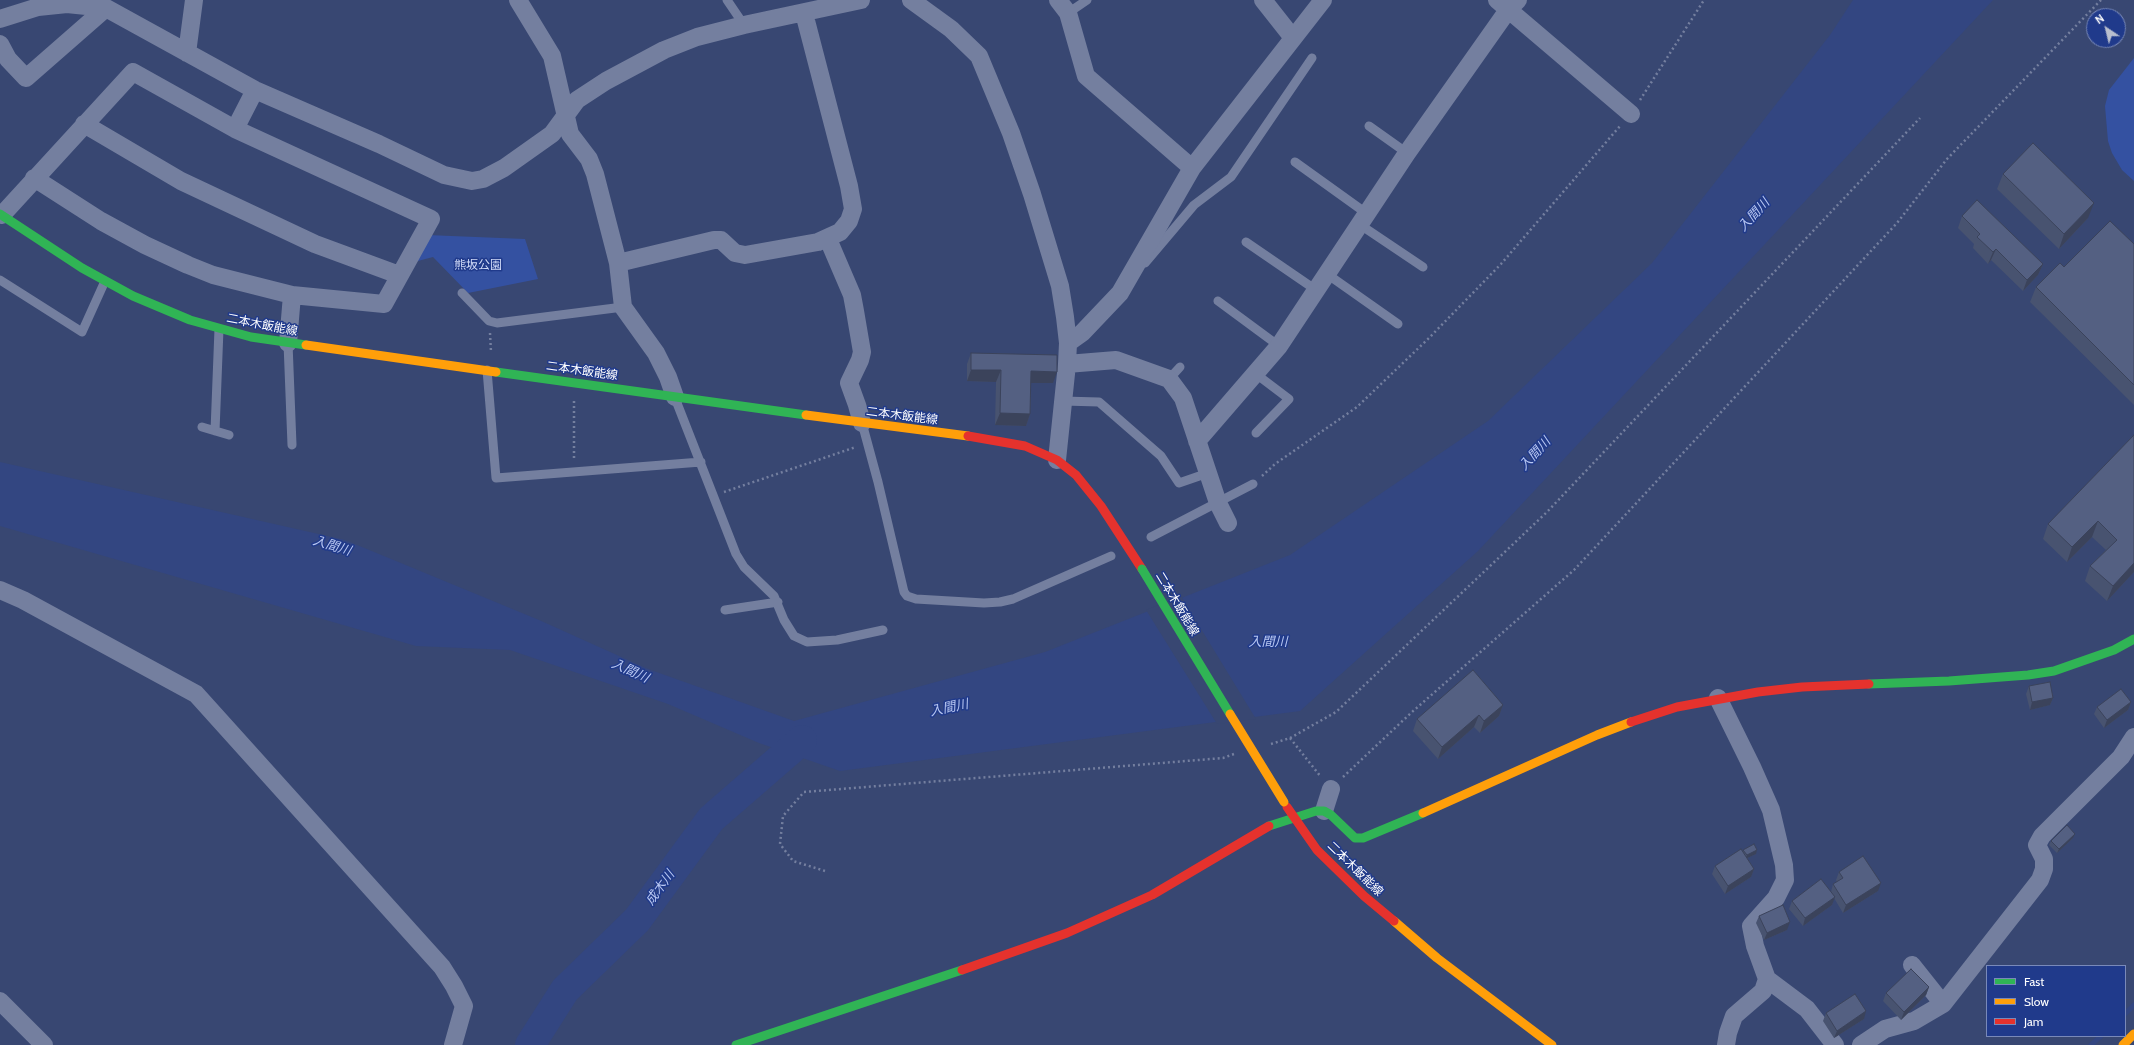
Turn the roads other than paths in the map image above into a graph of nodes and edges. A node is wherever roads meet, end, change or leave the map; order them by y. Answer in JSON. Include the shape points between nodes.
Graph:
{"nodes":[{"id":1,"x":194,"y":0,"type":"edge"},
{"id":2,"x":518,"y":0,"type":"edge"},
{"id":3,"x":727,"y":0,"type":"edge"},
{"id":4,"x":861,"y":0,"type":"edge"},
{"id":5,"x":911,"y":0,"type":"edge"},
{"id":6,"x":1087,"y":0,"type":"edge"},
{"id":7,"x":1263,"y":0,"type":"edge"},
{"id":8,"x":1323,"y":0,"type":"edge"},
{"id":9,"x":1508,"y":3,"type":"edge"},
{"id":10,"x":35,"y":4,"type":"edge"},
{"id":11,"x":103,"y":5,"type":"edge"},
{"id":12,"x":1063,"y":7,"type":"edge"},
{"id":13,"x":804,"y":13,"type":"junction"},
{"id":14,"x":0,"y":19,"type":"edge"},
{"id":15,"x":744,"y":25,"type":"junction"},
{"id":16,"x":1293,"y":38,"type":"junction"},
{"id":17,"x":0,"y":44,"type":"edge"},
{"id":18,"x":187,"y":53,"type":"junction"},
{"id":19,"x":1312,"y":58,"type":"dead end"},
{"id":20,"x":255,"y":90,"type":"junction"},
{"id":21,"x":1631,"y":114,"type":"road end"},
{"id":22,"x":566,"y":116,"type":"junction"},
{"id":23,"x":84,"y":124,"type":"junction"},
{"id":24,"x":1369,"y":126,"type":"dead end"},
{"id":25,"x":235,"y":129,"type":"junction"},
{"id":26,"x":1407,"y":153,"type":"junction"},
{"id":27,"x":1295,"y":162,"type":"dead end"},
{"id":28,"x":1192,"y":168,"type":"junction"},
{"id":29,"x":34,"y":178,"type":"junction"},
{"id":30,"x":1,"y":215,"type":"edge"},
{"id":31,"x":1363,"y":219,"type":"junction"},
{"id":32,"x":828,"y":239,"type":"junction"},
{"id":33,"x":1246,"y":242,"type":"dead end"},
{"id":34,"x":618,"y":263,"type":"junction"},
{"id":35,"x":1423,"y":267,"type":"dead end"},
{"id":36,"x":1327,"y":274,"type":"junction"},
{"id":37,"x":399,"y":275,"type":"junction"},
{"id":38,"x":0,"y":280,"type":"edge"},
{"id":39,"x":105,"y":281,"type":"junction"},
{"id":40,"x":1316,"y":290,"type":"junction"},
{"id":41,"x":462,"y":293,"type":"dead end"},
{"id":42,"x":1120,"y":293,"type":"junction"},
{"id":43,"x":292,"y":295,"type":"junction"},
{"id":44,"x":1218,"y":301,"type":"dead end"},
{"id":45,"x":623,"y":306,"type":"junction"},
{"id":46,"x":1398,"y":324,"type":"dead end"},
{"id":47,"x":219,"y":329,"type":"junction"},
{"id":48,"x":288,"y":343,"type":"junction"},
{"id":49,"x":1068,"y":343,"type":"junction"},
{"id":50,"x":1280,"y":346,"type":"junction"},
{"id":51,"x":1067,"y":364,"type":"junction"},
{"id":52,"x":490,"y":370,"type":"junction"},
{"id":53,"x":1256,"y":374,"type":"junction"},
{"id":54,"x":675,"y":397,"type":"junction"},
{"id":55,"x":1063,"y":401,"type":"junction"},
{"id":56,"x":862,"y":423,"type":"junction"},
{"id":57,"x":202,"y":427,"type":"dead end"},
{"id":58,"x":215,"y":430,"type":"junction"},
{"id":59,"x":1256,"y":433,"type":"dead end"},
{"id":60,"x":229,"y":435,"type":"dead end"},
{"id":61,"x":1197,"y":440,"type":"junction"},
{"id":62,"x":292,"y":445,"type":"dead end"},
{"id":63,"x":1057,"y":460,"type":"junction"},
{"id":64,"x":701,"y":462,"type":"junction"},
{"id":65,"x":1208,"y":473,"type":"junction"},
{"id":66,"x":1253,"y":484,"type":"road end"},
{"id":67,"x":1218,"y":503,"type":"junction"},
{"id":68,"x":1228,"y":523,"type":"dead end"},
{"id":69,"x":1152,"y":537,"type":"dead end"},
{"id":70,"x":1111,"y":556,"type":"dead end"},
{"id":71,"x":0,"y":590,"type":"edge"},
{"id":72,"x":778,"y":602,"type":"junction"},
{"id":73,"x":726,"y":610,"type":"dead end"},
{"id":74,"x":882,"y":630,"type":"dead end"},
{"id":75,"x":2134,"y":639,"type":"edge"},
{"id":76,"x":1718,"y":698,"type":"junction"},
{"id":77,"x":2134,"y":737,"type":"edge"},
{"id":78,"x":1331,"y":789,"type":"road end"},
{"id":79,"x":1324,"y":811,"type":"junction"},
{"id":80,"x":1293,"y":818,"type":"junction"},
{"id":81,"x":1912,"y":965,"type":"dead end"},
{"id":82,"x":1767,"y":979,"type":"junction"},
{"id":83,"x":0,"y":1001,"type":"edge"},
{"id":84,"x":1943,"y":1004,"type":"junction"},
{"id":85,"x":2134,"y":1034,"type":"edge"},
{"id":86,"x":44,"y":1045,"type":"edge"},
{"id":87,"x":453,"y":1045,"type":"edge"},
{"id":88,"x":736,"y":1045,"type":"edge"},
{"id":89,"x":1552,"y":1045,"type":"edge"},
{"id":90,"x":1726,"y":1045,"type":"edge"},
{"id":91,"x":1835,"y":1045,"type":"edge"},
{"id":92,"x":1861,"y":1045,"type":"edge"},
{"id":93,"x":2123,"y":1045,"type":"edge"}],
"edges":[{"from":1,"to":18,"type":"street"},
{"from":2,"to":22,"type":"street","via":[[552,56]]},
{"from":3,"to":15,"type":"lane"},
{"from":4,"to":13,"type":"street"},
{"from":5,"to":49,"type":"street","via":[[951,29],[979,56],[1011,133],[1032,194],[1060,286]]},
{"from":6,"to":12,"type":"lane"},
{"from":7,"to":16,"type":"street"},
{"from":8,"to":16,"type":"street"},
{"from":9,"to":21,"type":"street"},
{"from":9,"to":26,"type":"street"},
{"from":10,"to":11,"type":"street"},
{"from":10,"to":14,"type":"street"},
{"from":11,"to":17,"type":"street","via":[[26,78],[8,59]]},
{"from":11,"to":18,"type":"street"},
{"from":12,"to":28,"type":"street","via":[[1086,76]]},
{"from":13,"to":15,"type":"street"},
{"from":13,"to":32,"type":"street","via":[[838,140],[852,209],[849,221],[840,232]]},
{"from":15,"to":22,"type":"street","via":[[697,37],[635,64],[577,100]]},
{"from":16,"to":28,"type":"street"},
{"from":18,"to":20,"type":"street"},
{"from":19,"to":42,"type":"lane","via":[[1231,177],[1194,205]]},
{"from":20,"to":22,"type":"street","via":[[444,175],[462,180],[484,179],[504,168],[552,134]]},
{"from":20,"to":25,"type":"street"},
{"from":22,"to":34,"type":"street","via":[[570,134],[589,159],[595,174]]},
{"from":23,"to":25,"type":"street","via":[[133,72]]},
{"from":23,"to":29,"type":"street"},
{"from":23,"to":37,"type":"street","via":[[181,181],[315,244]]},
{"from":24,"to":26,"type":"lane"},
{"from":25,"to":37,"type":"street","via":[[431,219]]},
{"from":26,"to":31,"type":"street"},
{"from":27,"to":31,"type":"lane"},
{"from":28,"to":42,"type":"street"},
{"from":29,"to":30,"type":"street"},
{"from":29,"to":43,"type":"street","via":[[101,221],[188,265],[213,275]]},
{"from":30,"to":39,"type":"main road","name":"二本木飯能線"},
{"from":31,"to":35,"type":"lane"},
{"from":31,"to":36,"type":"street"},
{"from":32,"to":34,"type":"street","via":[[744,255],[735,253],[721,240],[714,240]]},
{"from":32,"to":56,"type":"street","via":[[852,295],[855,311],[862,352],[849,384]]},
{"from":33,"to":40,"type":"lane"},
{"from":34,"to":45,"type":"street"},
{"from":36,"to":40,"type":"street"},
{"from":36,"to":46,"type":"lane"},
{"from":37,"to":43,"type":"street","via":[[384,304]]},
{"from":38,"to":39,"type":"lane","via":[[82,332]]},
{"from":39,"to":47,"type":"main road","name":"二本木飯能線","via":[[167,311]]},
{"from":40,"to":50,"type":"street"},
{"from":41,"to":45,"type":"lane","via":[[489,321],[497,322]]},
{"from":42,"to":49,"type":"street"},
{"from":43,"to":48,"type":"street"},
{"from":44,"to":50,"type":"lane"},
{"from":45,"to":54,"type":"street","via":[[656,353]]},
{"from":47,"to":48,"type":"main road","name":"二本木飯能線"},
{"from":47,"to":58,"type":"lane"},
{"from":48,"to":52,"type":"main road","name":"二本木飯能線"},
{"from":48,"to":62,"type":"lane"},
{"from":49,"to":51,"type":"street"},
{"from":50,"to":53,"type":"street"},
{"from":51,"to":55,"type":"street"},
{"from":51,"to":61,"type":"street","via":[[1116,360],[1175,373]]},
{"from":52,"to":54,"type":"main road","name":"二本木飯能線"},
{"from":52,"to":64,"type":"lane","via":[[496,478]]},
{"from":53,"to":59,"type":"lane","via":[[1289,399]]},
{"from":53,"to":61,"type":"street"},
{"from":54,"to":56,"type":"main road","name":"二本木飯能線"},
{"from":54,"to":64,"type":"lane"},
{"from":55,"to":63,"type":"street"},
{"from":55,"to":65,"type":"lane","via":[[1099,402],[1161,456],[1179,483]]},
{"from":56,"to":63,"type":"main road","name":"二本木飯能線","via":[[992,439],[1025,446]]},
{"from":56,"to":70,"type":"lane","via":[[907,596],[916,599],[1000,602],[1013,599]]},
{"from":57,"to":58,"type":"lane"},
{"from":58,"to":60,"type":"lane"},
{"from":61,"to":65,"type":"street"},
{"from":63,"to":80,"type":"main road","name":"二本木飯能線","bridge":true,"via":[[1076,475],[1090,491],[1142,569]]},
{"from":64,"to":72,"type":"lane","via":[[736,554],[744,567],[770,590]]},
{"from":65,"to":67,"type":"street"},
{"from":66,"to":67,"type":"lane"},
{"from":67,"to":68,"type":"street"},
{"from":67,"to":69,"type":"lane"},
{"from":71,"to":87,"type":"street","via":[[196,694],[442,967],[464,1006]]},
{"from":72,"to":73,"type":"lane"},
{"from":72,"to":74,"type":"lane","via":[[784,620],[794,636],[807,642],[837,640]]},
{"from":75,"to":76,"type":"main road","via":[[2114,650],[2084,661],[2054,671],[2028,675],[1802,688]]},
{"from":76,"to":79,"type":"main road","via":[[1643,717],[1602,733],[1363,838],[1355,838]]},
{"from":76,"to":82,"type":"street","via":[[1771,810],[1784,865],[1785,880],[1776,898],[1751,926]]},
{"from":77,"to":84,"type":"street","via":[[2121,757],[2042,836],[2037,845],[2044,859],[2040,880]]},
{"from":78,"to":79,"type":"street"},
{"from":79,"to":80,"type":"main road"},
{"from":80,"to":88,"type":"main road","via":[[1266,827],[1152,895],[1106,917],[927,983]]},
{"from":80,"to":89,"type":"main road","name":"二本木飯能線","via":[[1336,870],[1396,925],[1478,991]]},
{"from":81,"to":84,"type":"street"},
{"from":82,"to":90,"type":"street","via":[[1763,991],[1734,1016]]},
{"from":82,"to":91,"type":"street","via":[[1807,1009]]},
{"from":83,"to":86,"type":"street"},
{"from":84,"to":92,"type":"street","via":[[1914,1021],[1885,1029]]},
{"from":85,"to":93,"type":"main road"}]}
